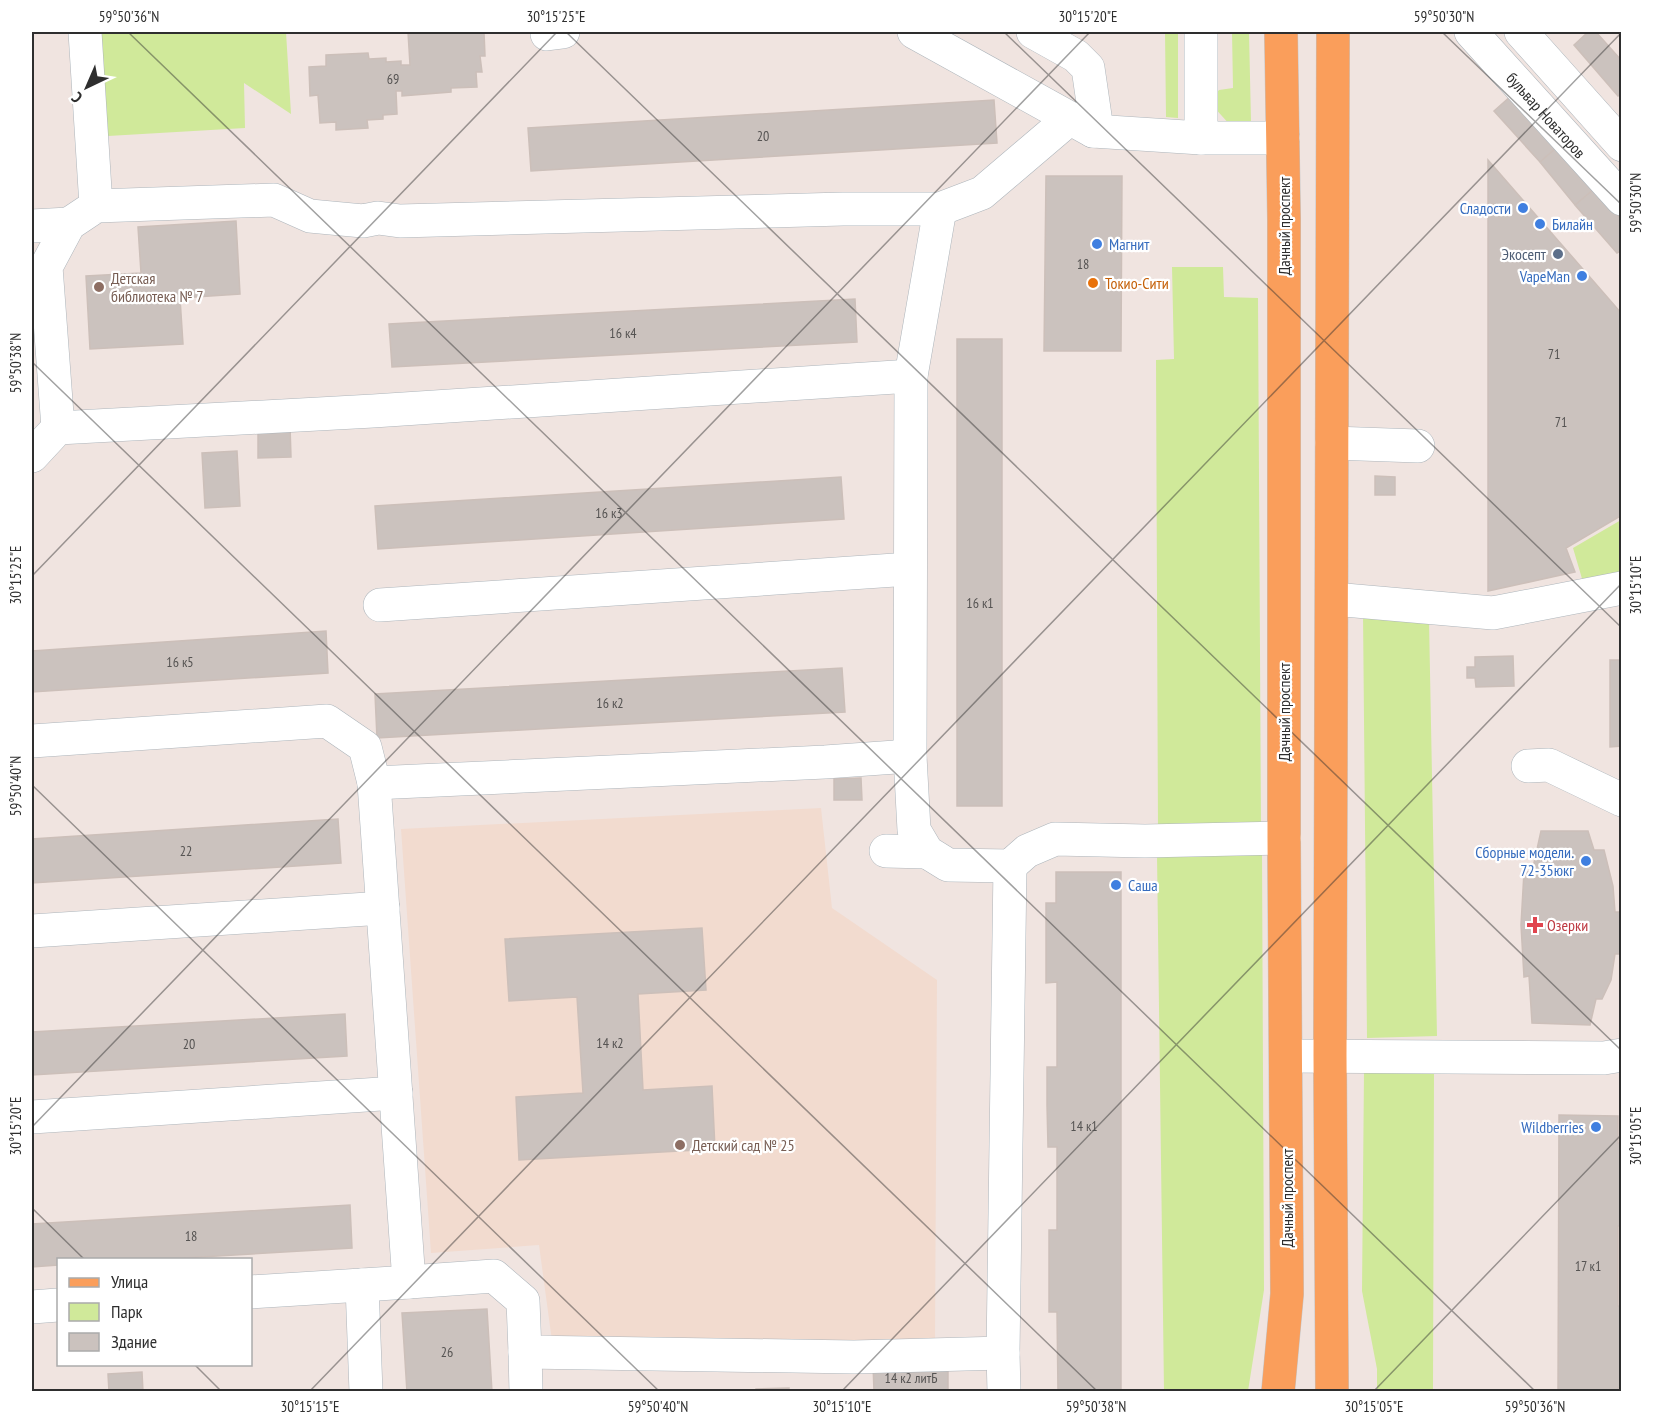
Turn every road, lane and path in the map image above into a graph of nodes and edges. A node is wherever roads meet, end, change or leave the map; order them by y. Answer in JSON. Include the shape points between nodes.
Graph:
{"nodes":[{"id":1,"x":86,"y":32,"type":"edge"},
{"id":2,"x":914,"y":32,"type":"edge"},
{"id":3,"x":1033,"y":32,"type":"edge"},
{"id":4,"x":1201,"y":32,"type":"edge"},
{"id":5,"x":1281,"y":32,"type":"edge"},
{"id":6,"x":1471,"y":32,"type":"edge"},
{"id":7,"x":1521,"y":32,"type":"edge"},
{"id":8,"x":1339,"y":38,"type":"edge"},
{"id":9,"x":1081,"y":125,"type":"junction"},
{"id":10,"x":1201,"y":138,"type":"junction"},
{"id":11,"x":1283,"y":138,"type":"junction"},
{"id":12,"x":1622,"y":145,"type":"edge"},
{"id":13,"x":1622,"y":199,"type":"edge"},
{"id":14,"x":96,"y":206,"type":"junction"},
{"id":15,"x":940,"y":209,"type":"junction"},
{"id":16,"x":69,"y":224,"type":"junction"},
{"id":17,"x":32,"y":226,"type":"edge"},
{"id":18,"x":40,"y":330,"type":"edge"},
{"id":19,"x":910,"y":376,"type":"junction"},
{"id":20,"x":58,"y":428,"type":"junction"},
{"id":21,"x":1332,"y":443,"type":"junction"},
{"id":22,"x":1418,"y":446,"type":"dead end"},
{"id":23,"x":32,"y":456,"type":"edge"},
{"id":24,"x":910,"y":569,"type":"junction"},
{"id":25,"x":1622,"y":588,"type":"edge"},
{"id":26,"x":1333,"y":599,"type":"junction"},
{"id":27,"x":380,"y":605,"type":"dead end"},
{"id":28,"x":32,"y":741,"type":"edge"},
{"id":29,"x":910,"y":756,"type":"junction"},
{"id":30,"x":1528,"y":766,"type":"dead end"},
{"id":31,"x":374,"y":783,"type":"junction"},
{"id":32,"x":1622,"y":800,"type":"edge"},
{"id":33,"x":1284,"y":838,"type":"junction"},
{"id":34,"x":886,"y":851,"type":"dead end"},
{"id":35,"x":927,"y":852,"type":"junction"},
{"id":36,"x":1010,"y":866,"type":"junction"},
{"id":37,"x":383,"y":908,"type":"junction"},
{"id":38,"x":32,"y":931,"type":"edge"},
{"id":39,"x":1622,"y":1055,"type":"edge"},
{"id":40,"x":1286,"y":1056,"type":"junction"},
{"id":41,"x":1330,"y":1056,"type":"junction"},
{"id":42,"x":396,"y":1093,"type":"junction"},
{"id":43,"x":32,"y":1117,"type":"edge"},
{"id":44,"x":409,"y":1282,"type":"junction"},
{"id":45,"x":362,"y":1285,"type":"junction"},
{"id":46,"x":252,"y":1292,"type":"edge"},
{"id":47,"x":57,"y":1305,"type":"edge"},
{"id":48,"x":32,"y":1306,"type":"edge"},
{"id":49,"x":525,"y":1352,"type":"junction"},
{"id":50,"x":1003,"y":1353,"type":"junction"},
{"id":51,"x":366,"y":1392,"type":"edge"},
{"id":52,"x":526,"y":1392,"type":"edge"},
{"id":53,"x":1004,"y":1392,"type":"edge"},
{"id":54,"x":1278,"y":1392,"type":"edge"},
{"id":55,"x":1332,"y":1392,"type":"edge"}],
"edges":[{"from":1,"to":14,"type":"street"},
{"from":2,"to":9,"type":"street"},
{"from":3,"to":9,"type":"street","via":[[1076,56],[1088,68],[1095,116]]},
{"from":4,"to":10,"type":"street"},
{"from":5,"to":11,"type":"main road","name":"Дачный проспект"},
{"from":6,"to":13,"type":"street","name":"бульвар Новаторов"},
{"from":7,"to":12,"type":"street"},
{"from":8,"to":21,"type":"main road"},
{"from":9,"to":10,"type":"street"},
{"from":9,"to":15,"type":"street","via":[[982,193]]},
{"from":10,"to":11,"type":"street"},
{"from":11,"to":33,"type":"main road","name":"Дачный проспект"},
{"from":14,"to":15,"type":"street","via":[[274,200],[310,216],[363,221]]},
{"from":14,"to":16,"type":"street"},
{"from":15,"to":19,"type":"street"},
{"from":16,"to":17,"type":"street"},
{"from":16,"to":18,"type":"street","via":[[46,267]]},
{"from":18,"to":20,"type":"street"},
{"from":19,"to":20,"type":"street"},
{"from":19,"to":24,"type":"street"},
{"from":20,"to":23,"type":"street"},
{"from":21,"to":22,"type":"street"},
{"from":21,"to":26,"type":"main road"},
{"from":24,"to":27,"type":"street"},
{"from":24,"to":29,"type":"street"},
{"from":25,"to":26,"type":"street","via":[[1493,613]]},
{"from":26,"to":41,"type":"main road"},
{"from":28,"to":31,"type":"street","via":[[327,721],[365,747]]},
{"from":29,"to":31,"type":"street"},
{"from":29,"to":35,"type":"street","via":[[914,830]]},
{"from":30,"to":32,"type":"street","via":[[1549,765]]},
{"from":31,"to":37,"type":"street"},
{"from":33,"to":36,"type":"street","via":[[1055,839],[1027,850]]},
{"from":33,"to":40,"type":"main road","name":"Дачный проспект"},
{"from":34,"to":35,"type":"street"},
{"from":35,"to":36,"type":"street","via":[[948,865]]},
{"from":36,"to":50,"type":"street"},
{"from":37,"to":38,"type":"street"},
{"from":37,"to":42,"type":"street"},
{"from":39,"to":41,"type":"street"},
{"from":40,"to":41,"type":"street"},
{"from":40,"to":54,"type":"main road","name":"Дачный проспект","via":[[1287,1294]]},
{"from":41,"to":55,"type":"main road"},
{"from":42,"to":43,"type":"street"},
{"from":42,"to":44,"type":"street"},
{"from":44,"to":45,"type":"street"},
{"from":44,"to":49,"type":"street","via":[[494,1276],[523,1300]]},
{"from":45,"to":46,"type":"street"},
{"from":45,"to":51,"type":"street"},
{"from":47,"to":48,"type":"street"},
{"from":49,"to":50,"type":"street","via":[[854,1358]]},
{"from":49,"to":52,"type":"street"},
{"from":50,"to":53,"type":"street"}]}
